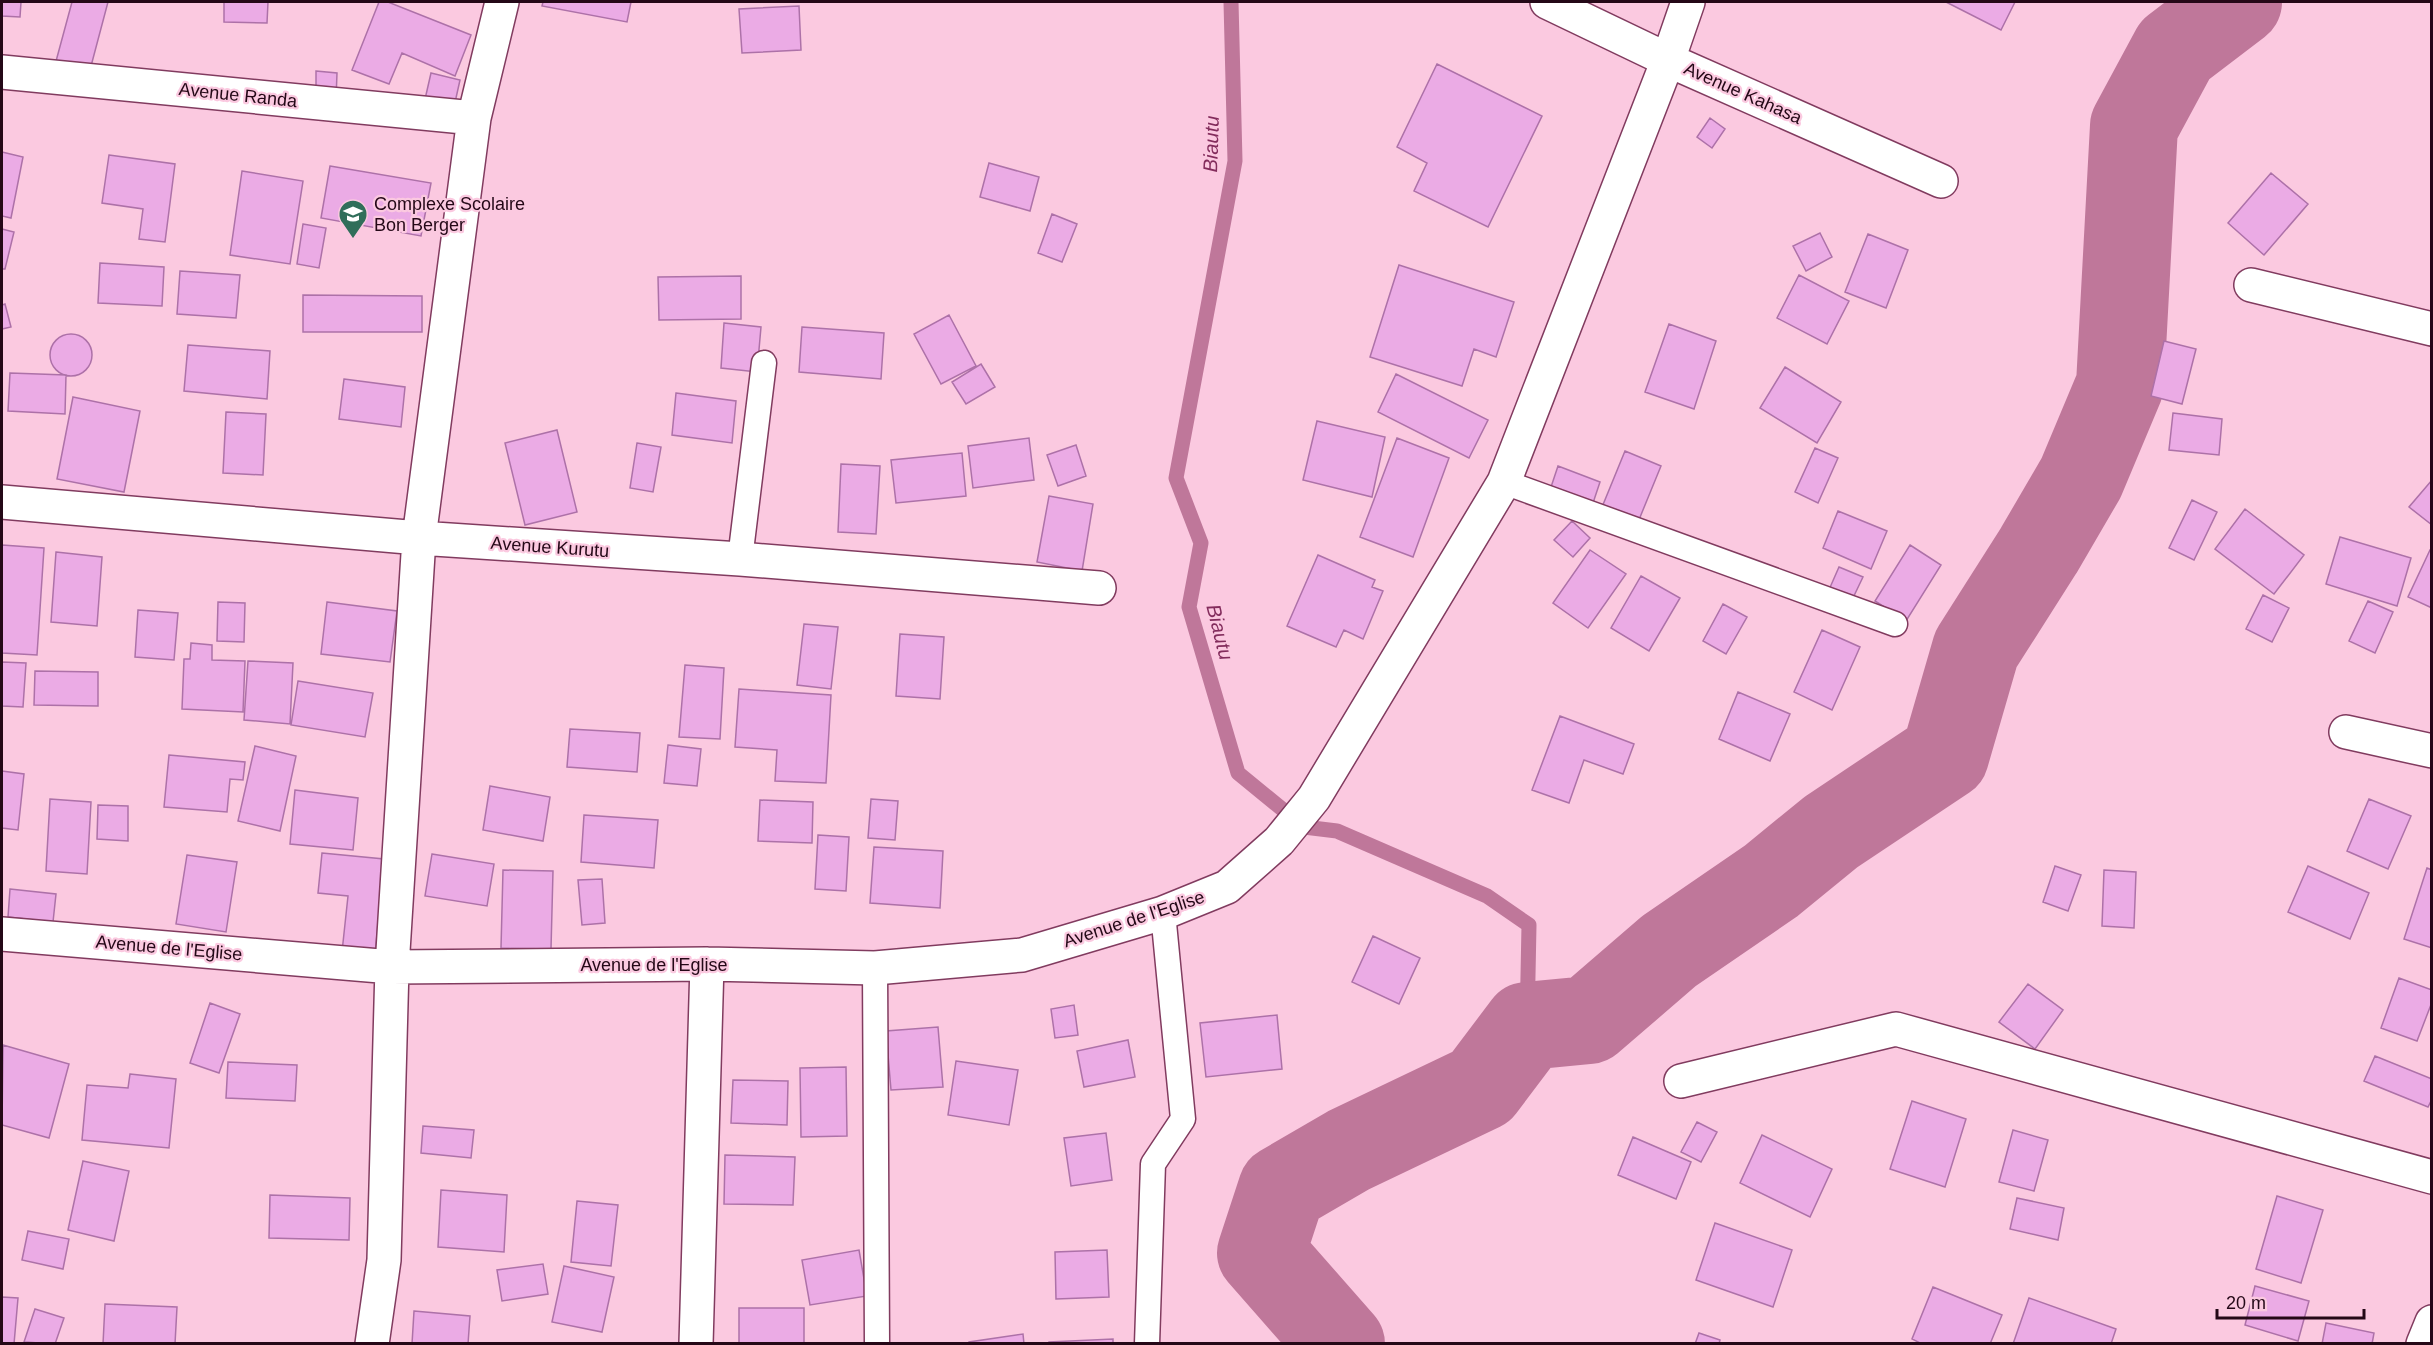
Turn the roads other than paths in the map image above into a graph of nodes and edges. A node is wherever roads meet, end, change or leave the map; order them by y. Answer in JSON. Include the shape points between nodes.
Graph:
{"nodes":[{"id":1,"x":502,"y":2,"type":"edge"},
{"id":2,"x":1547,"y":2,"type":"edge"},
{"id":3,"x":1688,"y":2,"type":"edge"},
{"id":4,"x":1668,"y":60,"type":"junction"},
{"id":5,"x":2,"y":72,"type":"edge"},
{"id":6,"x":474,"y":118,"type":"junction"},
{"id":7,"x":1941,"y":181,"type":"dead end"},
{"id":8,"x":2251,"y":285,"type":"dead end"},
{"id":9,"x":2432,"y":329,"type":"edge"},
{"id":10,"x":764,"y":363,"type":"dead end"},
{"id":11,"x":1504,"y":482,"type":"junction"},
{"id":12,"x":2,"y":502,"type":"edge"},
{"id":13,"x":419,"y":538,"type":"junction"},
{"id":14,"x":740,"y":559,"type":"junction"},
{"id":15,"x":1099,"y":588,"type":"dead end"},
{"id":16,"x":1895,"y":624,"type":"dead end"},
{"id":17,"x":2346,"y":732,"type":"dead end"},
{"id":18,"x":2432,"y":751,"type":"edge"},
{"id":19,"x":1163,"y":913,"type":"junction"},
{"id":20,"x":2,"y":934,"type":"edge"},
{"id":21,"x":707,"y":964,"type":"junction"},
{"id":22,"x":392,"y":967,"type":"junction"},
{"id":23,"x":875,"y":968,"type":"junction"},
{"id":24,"x":1681,"y":1081,"type":"dead end"},
{"id":25,"x":2432,"y":1177,"type":"edge"},
{"id":26,"x":2432,"y":1322,"type":"edge"},
{"id":27,"x":372,"y":1344,"type":"edge"},
{"id":28,"x":696,"y":1344,"type":"edge"},
{"id":29,"x":877,"y":1344,"type":"edge"},
{"id":30,"x":1147,"y":1344,"type":"edge"},
{"id":31,"x":2423,"y":1344,"type":"edge"}],
"edges":[{"from":1,"to":6,"type":"street"},
{"from":2,"to":4,"type":"street","name":"Avenue Kahasa"},
{"from":3,"to":4,"type":"street","name":"Avenue de l'Eglise"},
{"from":4,"to":7,"type":"street","name":"Avenue Kahasa"},
{"from":4,"to":11,"type":"street","name":"Avenue de l'Eglise"},
{"from":5,"to":6,"type":"street","name":"Avenue Randa"},
{"from":6,"to":13,"type":"street"},
{"from":8,"to":9,"type":"street"},
{"from":10,"to":14,"type":"lane"},
{"from":11,"to":16,"type":"lane"},
{"from":11,"to":19,"type":"street","name":"Avenue de l'Eglise","via":[[1314,798],[1279,841],[1227,887]]},
{"from":12,"to":13,"type":"street","name":"Avenue Kurutu"},
{"from":13,"to":14,"type":"street","name":"Avenue Kurutu"},
{"from":13,"to":22,"type":"street"},
{"from":14,"to":15,"type":"street","name":"Avenue Kurutu"},
{"from":17,"to":18,"type":"street"},
{"from":19,"to":23,"type":"street","name":"Avenue de l'Eglise","via":[[1022,955]]},
{"from":19,"to":30,"type":"lane","via":[[1183,1119],[1153,1164]]},
{"from":20,"to":22,"type":"street","name":"Avenue de l'Eglise"},
{"from":21,"to":22,"type":"street","name":"Avenue de l'Eglise"},
{"from":21,"to":23,"type":"street","name":"Avenue de l'Eglise"},
{"from":21,"to":28,"type":"street"},
{"from":22,"to":27,"type":"street","via":[[384,1260]]},
{"from":23,"to":29,"type":"lane"},
{"from":24,"to":25,"type":"street","via":[[1896,1029]]},
{"from":26,"to":31,"type":"street"}]}
